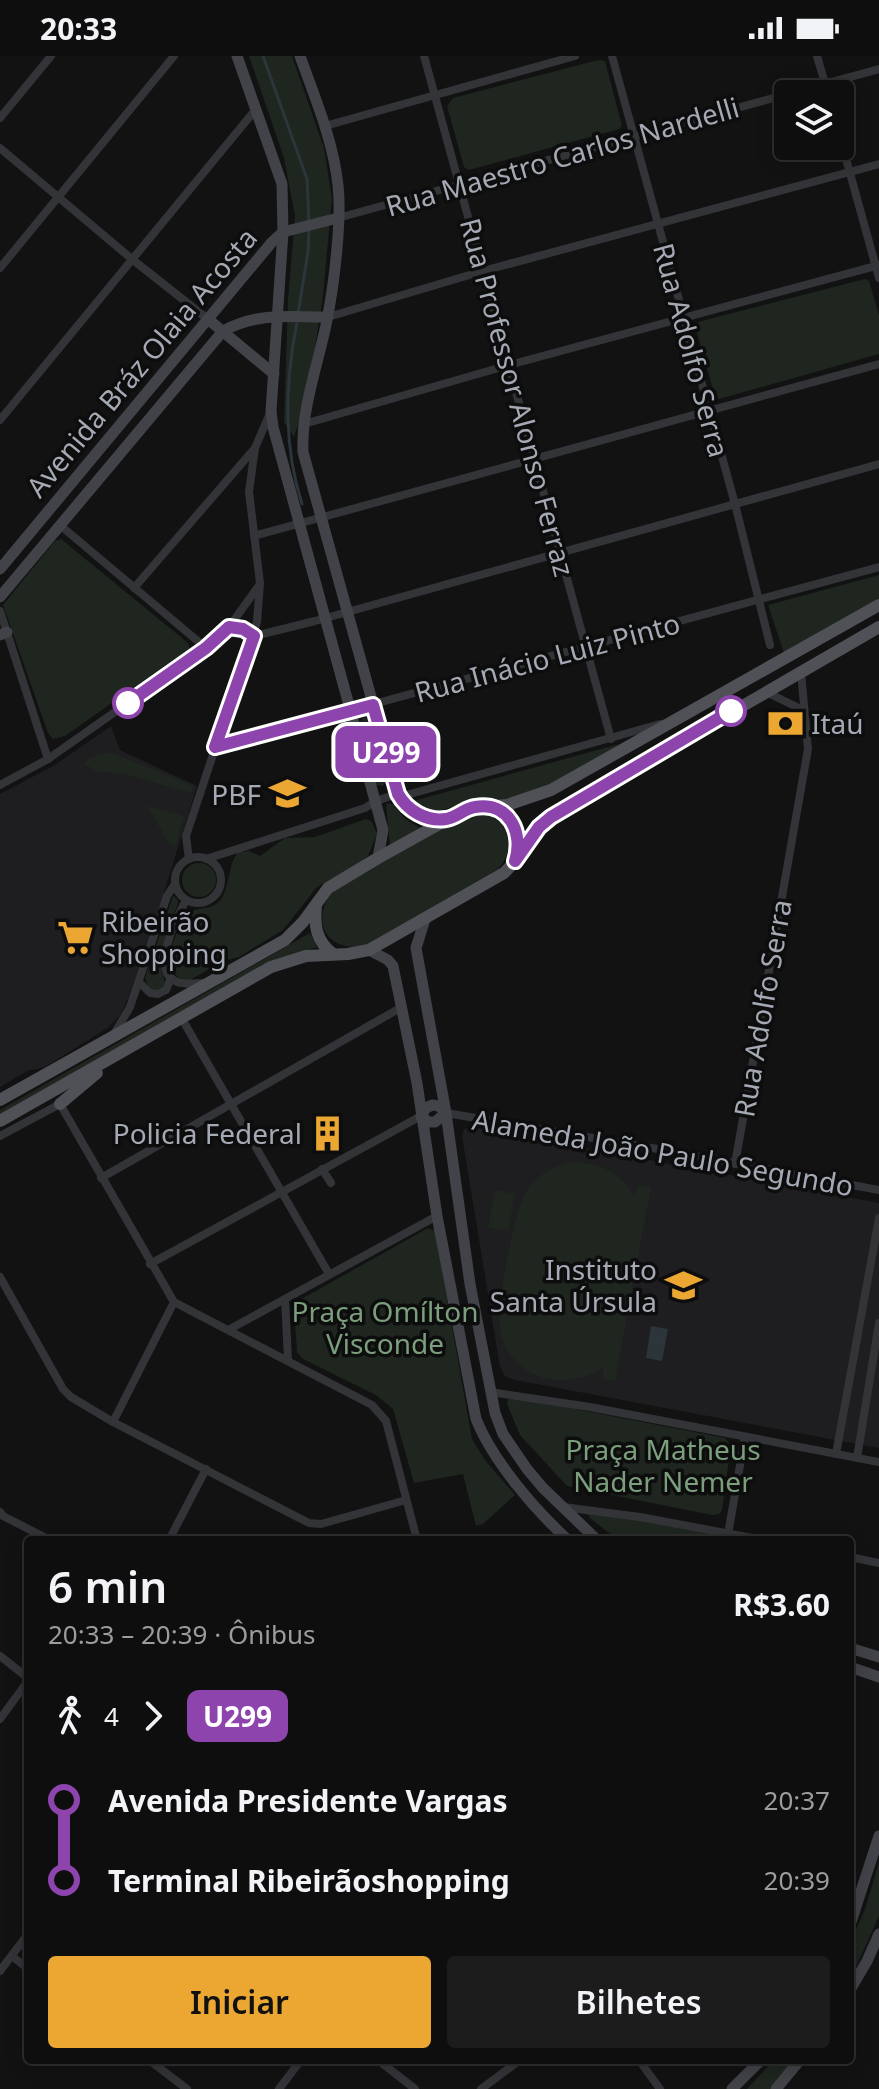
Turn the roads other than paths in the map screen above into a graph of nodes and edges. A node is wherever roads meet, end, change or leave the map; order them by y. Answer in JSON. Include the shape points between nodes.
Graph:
{"nodes":[{"id":1,"x":51,"y":56,"type":"edge"},
{"id":2,"x":174,"y":56,"type":"edge"},
{"id":3,"x":237,"y":56,"type":"edge"},
{"id":4,"x":300,"y":56,"type":"edge"},
{"id":5,"x":424,"y":56,"type":"edge"},
{"id":6,"x":575,"y":56,"type":"edge"},
{"id":7,"x":612,"y":56,"type":"edge"},
{"id":8,"x":817,"y":56,"type":"edge"},
{"id":9,"x":879,"y":69,"type":"edge"},
{"id":10,"x":824,"y":80,"type":"edge"},
{"id":11,"x":837,"y":80,"type":"edge"},
{"id":12,"x":434,"y":95,"type":"junction"},
{"id":13,"x":774,"y":97,"type":"edge"},
{"id":14,"x":256,"y":109,"type":"junction"},
{"id":15,"x":0,"y":118,"type":"edge"},
{"id":16,"x":325,"y":126,"type":"junction"},
{"id":17,"x":634,"y":135,"type":"junction"},
{"id":18,"x":0,"y":148,"type":"edge"},
{"id":19,"x":847,"y":160,"type":"edge"},
{"id":20,"x":879,"y":164,"type":"edge"},
{"id":21,"x":850,"y":172,"type":"junction"},
{"id":22,"x":459,"y":185,"type":"junction"},
{"id":23,"x":58,"y":198,"type":"junction"},
{"id":24,"x":338,"y":218,"type":"junction"},
{"id":25,"x":658,"y":224,"type":"junction"},
{"id":26,"x":283,"y":232,"type":"junction"},
{"id":27,"x":133,"y":260,"type":"junction"},
{"id":28,"x":877,"y":265,"type":"edge"},
{"id":29,"x":0,"y":268,"type":"edge"},
{"id":30,"x":483,"y":271,"type":"junction"},
{"id":31,"x":879,"y":278,"type":"edge"},
{"id":32,"x":278,"y":317,"type":"junction"},
{"id":33,"x":328,"y":317,"type":"junction"},
{"id":34,"x":684,"y":318,"type":"junction"},
{"id":35,"x":209,"y":320,"type":"junction"},
{"id":36,"x":223,"y":331,"type":"junction"},
{"id":37,"x":879,"y":364,"type":"edge"},
{"id":38,"x":509,"y":365,"type":"junction"},
{"id":39,"x":274,"y":374,"type":"junction"},
{"id":40,"x":271,"y":411,"type":"junction"},
{"id":41,"x":710,"y":411,"type":"junction"},
{"id":42,"x":0,"y":420,"type":"edge"},
{"id":43,"x":121,"y":424,"type":"junction"},
{"id":44,"x":304,"y":424,"type":"junction"},
{"id":45,"x":131,"y":440,"type":"junction"},
{"id":46,"x":255,"y":448,"type":"junction"},
{"id":47,"x":535,"y":460,"type":"junction"},
{"id":48,"x":879,"y":464,"type":"edge"},
{"id":49,"x":735,"y":504,"type":"junction"},
{"id":50,"x":320,"y":518,"type":"junction"},
{"id":51,"x":299,"y":524,"type":"junction"},
{"id":52,"x":61,"y":526,"type":"junction"},
{"id":53,"x":254,"y":536,"type":"junction"},
{"id":54,"x":560,"y":552,"type":"junction"},
{"id":55,"x":879,"y":567,"type":"edge"},
{"id":56,"x":0,"y":569,"type":"edge"},
{"id":57,"x":260,"y":583,"type":"junction"},
{"id":58,"x":134,"y":588,"type":"junction"},
{"id":59,"x":0,"y":597,"type":"edge"},
{"id":60,"x":759,"y":599,"type":"junction"},
{"id":61,"x":879,"y":605,"type":"edge"},
{"id":62,"x":0,"y":611,"type":"edge"},
{"id":63,"x":346,"y":613,"type":"junction"},
{"id":64,"x":327,"y":618,"type":"junction"},
{"id":65,"x":229,"y":627,"type":"junction"},
{"id":66,"x":879,"y":627,"type":"edge"},
{"id":67,"x":3,"y":634,"type":"edge"},
{"id":68,"x":254,"y":636,"type":"junction"},
{"id":69,"x":770,"y":645,"type":"dead end"},
{"id":70,"x":586,"y":646,"type":"junction"},
{"id":71,"x":206,"y":648,"type":"junction"},
{"id":72,"x":801,"y":671,"type":"junction"},
{"id":73,"x":766,"y":692,"type":"junction"},
{"id":74,"x":373,"y":705,"type":"junction"},
{"id":75,"x":803,"y":710,"type":"junction"},
{"id":76,"x":351,"y":711,"type":"junction"},
{"id":77,"x":676,"y":719,"type":"junction"},
{"id":78,"x":611,"y":739,"type":"junction"},
{"id":79,"x":215,"y":747,"type":"junction"},
{"id":80,"x":48,"y":759,"type":"junction"},
{"id":81,"x":0,"y":773,"type":"edge"},
{"id":82,"x":2,"y":784,"type":"edge"},
{"id":83,"x":398,"y":794,"type":"junction"},
{"id":84,"x":375,"y":800,"type":"junction"},
{"id":85,"x":490,"y":806,"type":"junction"},
{"id":86,"x":447,"y":819,"type":"junction"},
{"id":87,"x":378,"y":858,"type":"junction"},
{"id":88,"x":189,"y":859,"type":"junction"},
{"id":89,"x":206,"y":859,"type":"junction"},
{"id":90,"x":515,"y":861,"type":"junction"},
{"id":91,"x":175,"y":884,"type":"junction"},
{"id":92,"x":186,"y":900,"type":"junction"},
{"id":93,"x":317,"y":902,"type":"junction"},
{"id":94,"x":425,"y":919,"type":"junction"},
{"id":95,"x":369,"y":950,"type":"junction"},
{"id":96,"x":333,"y":954,"type":"junction"},
{"id":97,"x":171,"y":978,"type":"junction"},
{"id":98,"x":139,"y":982,"type":"junction"},
{"id":99,"x":212,"y":983,"type":"junction"},
{"id":100,"x":402,"y":1007,"type":"junction"},
{"id":101,"x":182,"y":1019,"type":"junction"},
{"id":102,"x":109,"y":1040,"type":"junction"},
{"id":103,"x":121,"y":1052,"type":"junction"},
{"id":104,"x":0,"y":1100,"type":"edge"},
{"id":105,"x":232,"y":1103,"type":"junction"},
{"id":106,"x":60,"y":1104,"type":"junction"},
{"id":107,"x":446,"y":1113,"type":"junction"},
{"id":108,"x":421,"y":1116,"type":"junction"},
{"id":109,"x":0,"y":1121,"type":"edge"},
{"id":110,"x":0,"y":1136,"type":"edge"},
{"id":111,"x":735,"y":1164,"type":"junction"},
{"id":112,"x":322,"y":1169,"type":"junction"},
{"id":113,"x":101,"y":1178,"type":"junction"},
{"id":114,"x":331,"y":1183,"type":"dead end"},
{"id":115,"x":879,"y":1190,"type":"edge"},
{"id":116,"x":281,"y":1191,"type":"junction"},
{"id":117,"x":437,"y":1216,"type":"junction"},
{"id":118,"x":879,"y":1218,"type":"edge"},
{"id":119,"x":150,"y":1264,"type":"junction"},
{"id":120,"x":329,"y":1274,"type":"junction"},
{"id":121,"x":0,"y":1277,"type":"edge"},
{"id":122,"x":470,"y":1284,"type":"junction"},
{"id":123,"x":450,"y":1288,"type":"junction"},
{"id":124,"x":285,"y":1299,"type":"junction"},
{"id":125,"x":174,"y":1302,"type":"junction"},
{"id":126,"x":879,"y":1323,"type":"edge"},
{"id":127,"x":230,"y":1329,"type":"junction"},
{"id":128,"x":288,"y":1360,"type":"junction"},
{"id":129,"x":490,"y":1392,"type":"junction"},
{"id":130,"x":113,"y":1422,"type":"junction"},
{"id":131,"x":745,"y":1437,"type":"junction"},
{"id":132,"x":836,"y":1454,"type":"junction"},
{"id":133,"x":857,"y":1458,"type":"junction"},
{"id":134,"x":879,"y":1462,"type":"edge"},
{"id":135,"x":206,"y":1469,"type":"junction"},
{"id":136,"x":406,"y":1500,"type":"junction"},
{"id":137,"x":563,"y":1507,"type":"junction"},
{"id":138,"x":1,"y":1516,"type":"edge"},
{"id":139,"x":42,"y":1536,"type":"edge"},
{"id":140,"x":171,"y":1536,"type":"edge"},
{"id":141,"x":416,"y":1536,"type":"edge"},
{"id":142,"x":564,"y":1536,"type":"edge"},
{"id":143,"x":593,"y":1536,"type":"edge"},
{"id":144,"x":727,"y":1536,"type":"edge"},
{"id":145,"x":854,"y":1558,"type":"edge"},
{"id":146,"x":879,"y":1563,"type":"edge"},
{"id":147,"x":854,"y":1649,"type":"edge"},
{"id":148,"x":0,"y":1656,"type":"edge"},
{"id":149,"x":879,"y":1657,"type":"edge"},
{"id":150,"x":854,"y":1668,"type":"edge"},
{"id":151,"x":24,"y":1677,"type":"edge"},
{"id":152,"x":879,"y":1677,"type":"edge"},
{"id":153,"x":24,"y":1686,"type":"edge"},
{"id":154,"x":0,"y":1719,"type":"edge"},
{"id":155,"x":879,"y":1836,"type":"edge"},
{"id":156,"x":854,"y":1913,"type":"edge"},
{"id":157,"x":879,"y":1934,"type":"edge"},
{"id":158,"x":24,"y":1940,"type":"edge"},
{"id":159,"x":12,"y":1956,"type":"junction"},
{"id":160,"x":24,"y":1966,"type":"edge"},
{"id":161,"x":0,"y":1971,"type":"edge"},
{"id":162,"x":854,"y":1983,"type":"edge"},
{"id":163,"x":154,"y":2064,"type":"edge"},
{"id":164,"x":298,"y":2064,"type":"edge"},
{"id":165,"x":383,"y":2064,"type":"edge"},
{"id":166,"x":515,"y":2064,"type":"edge"},
{"id":167,"x":642,"y":2064,"type":"edge"},
{"id":168,"x":757,"y":2064,"type":"edge"},
{"id":169,"x":797,"y":2064,"type":"edge"},
{"id":170,"x":187,"y":2089,"type":"edge"},
{"id":171,"x":279,"y":2089,"type":"edge"},
{"id":172,"x":415,"y":2089,"type":"edge"},
{"id":173,"x":481,"y":2089,"type":"edge"},
{"id":174,"x":660,"y":2089,"type":"edge"},
{"id":175,"x":732,"y":2089,"type":"edge"},
{"id":176,"x":776,"y":2089,"type":"edge"}],
"edges":[{"from":1,"to":15,"type":"street"},
{"from":2,"to":23,"type":"street"},
{"from":3,"to":14,"type":"street"},
{"from":4,"to":16,"type":"street"},
{"from":5,"to":12,"type":"street","name":"Rua Professor Alonso Ferraz"},
{"from":6,"to":12,"type":"street"},
{"from":7,"to":17,"type":"street","name":"Rua Adolfo Serra"},
{"from":8,"to":10,"type":"street"},
{"from":9,"to":11,"type":"street","name":"Rua Maestro Carlos Nardelli"},
{"from":12,"to":16,"type":"street"},
{"from":12,"to":22,"type":"street","name":"Rua Professor Alonso Ferraz"},
{"from":13,"to":17,"type":"street","name":"Rua Maestro Carlos Nardelli"},
{"from":14,"to":26,"type":"street","via":[[282,184]]},
{"from":14,"to":27,"type":"street"},
{"from":16,"to":24,"type":"street","via":[[338,188]]},
{"from":17,"to":22,"type":"street","name":"Rua Maestro Carlos Nardelli"},
{"from":17,"to":25,"type":"street","name":"Rua Adolfo Serra"},
{"from":18,"to":23,"type":"street"},
{"from":19,"to":21,"type":"street"},
{"from":20,"to":21,"type":"street"},
{"from":21,"to":25,"type":"street"},
{"from":21,"to":28,"type":"street"},
{"from":22,"to":24,"type":"street","name":"Rua Maestro Carlos Nardelli"},
{"from":22,"to":30,"type":"street","name":"Rua Professor Alonso Ferraz"},
{"from":23,"to":27,"type":"street"},
{"from":23,"to":29,"type":"street"},
{"from":24,"to":26,"type":"street","name":"Avenida Bráz Olaia Acosta"},
{"from":24,"to":33,"type":"street"},
{"from":25,"to":30,"type":"street"},
{"from":25,"to":34,"type":"street","name":"Rua Adolfo Serra"},
{"from":26,"to":32,"type":"street"},
{"from":26,"to":35,"type":"street","name":"Avenida Bráz Olaia Acosta"},
{"from":27,"to":35,"type":"street"},
{"from":27,"to":42,"type":"street"},
{"from":28,"to":31,"type":"street"},
{"from":28,"to":34,"type":"street"},
{"from":30,"to":33,"type":"street"},
{"from":30,"to":38,"type":"street","name":"Rua Professor Alonso Ferraz"},
{"from":32,"to":33,"type":"street","name":"Avenida Bráz Olaia Acosta"},
{"from":32,"to":36,"type":"street","name":"Avenida Bráz Olaia Acosta","via":[[251,318]]},
{"from":32,"to":39,"type":"street"},
{"from":33,"to":44,"type":"street"},
{"from":34,"to":38,"type":"street"},
{"from":34,"to":41,"type":"street","name":"Rua Adolfo Serra"},
{"from":35,"to":36,"type":"street"},
{"from":35,"to":43,"type":"street","name":"Avenida Bráz Olaia Acosta"},
{"from":36,"to":39,"type":"street"},
{"from":36,"to":45,"type":"street","name":"Avenida Bráz Olaia Acosta"},
{"from":37,"to":41,"type":"street"},
{"from":38,"to":44,"type":"street"},
{"from":38,"to":47,"type":"street","name":"Rua Professor Alonso Ferraz"},
{"from":39,"to":40,"type":"street"},
{"from":40,"to":46,"type":"street"},
{"from":40,"to":51,"type":"street"},
{"from":41,"to":47,"type":"street"},
{"from":41,"to":49,"type":"street","name":"Rua Adolfo Serra"},
{"from":43,"to":45,"type":"street","via":[[131,430]]},
{"from":43,"to":56,"type":"street","name":"Avenida Bráz Olaia Acosta"},
{"from":44,"to":50,"type":"street","via":[[303,452]]},
{"from":45,"to":52,"type":"street","name":"Avenida Bráz Olaia Acosta"},
{"from":46,"to":53,"type":"street","via":[[249,492]]},
{"from":46,"to":58,"type":"street"},
{"from":47,"to":50,"type":"street"},
{"from":47,"to":54,"type":"street","name":"Rua Professor Alonso Ferraz"},
{"from":48,"to":49,"type":"street"},
{"from":49,"to":54,"type":"street"},
{"from":49,"to":60,"type":"street","name":"Rua Adolfo Serra"},
{"from":50,"to":51,"type":"street"},
{"from":50,"to":63,"type":"street"},
{"from":51,"to":53,"type":"street"},
{"from":51,"to":64,"type":"street"},
{"from":52,"to":58,"type":"street"},
{"from":52,"to":59,"type":"street","name":"Avenida Bráz Olaia Acosta"},
{"from":53,"to":57,"type":"street"},
{"from":54,"to":63,"type":"street"},
{"from":54,"to":70,"type":"street","name":"Rua Professor Alonso Ferraz"},
{"from":55,"to":60,"type":"street","name":"Rua Inácio Luiz Pinto"},
{"from":57,"to":65,"type":"street"},
{"from":57,"to":68,"type":"street"},
{"from":58,"to":71,"type":"street"},
{"from":60,"to":69,"type":"street","name":"Rua Adolfo Serra"},
{"from":60,"to":70,"type":"street","name":"Rua Inácio Luiz Pinto"},
{"from":61,"to":77,"type":"main road"},
{"from":62,"to":67,"type":"street"},
{"from":63,"to":64,"type":"street"},
{"from":63,"to":74,"type":"street"},
{"from":64,"to":68,"type":"street"},
{"from":64,"to":76,"type":"street"},
{"from":65,"to":68,"type":"street"},
{"from":65,"to":71,"type":"street"},
{"from":66,"to":72,"type":"main road"},
{"from":67,"to":80,"type":"street"},
{"from":68,"to":79,"type":"street"},
{"from":70,"to":74,"type":"street","name":"Rua Inácio Luiz Pinto"},
{"from":70,"to":78,"type":"street","name":"Rua Professor Alonso Ferraz"},
{"from":71,"to":80,"type":"street"},
{"from":72,"to":73,"type":"main road"},
{"from":72,"to":75,"type":"street","name":"Rua Adolfo Serra"},
{"from":73,"to":75,"type":"street"},
{"from":73,"to":90,"type":"main road","via":[[551,817]]},
{"from":74,"to":76,"type":"street","name":"Rua Inácio Luiz Pinto"},
{"from":74,"to":83,"type":"street"},
{"from":75,"to":111,"type":"street","name":"Rua Adolfo Serra","via":[[808,749]]},
{"from":76,"to":79,"type":"street","name":"Rua Inácio Luiz Pinto"},
{"from":76,"to":84,"type":"street"},
{"from":77,"to":78,"type":"street"},
{"from":77,"to":85,"type":"main road","via":[[551,790]]},
{"from":78,"to":83,"type":"street"},
{"from":79,"to":88,"type":"street","via":[[186,836]]},
{"from":80,"to":82,"type":"street"},
{"from":81,"to":82,"type":"street"},
{"from":83,"to":84,"type":"street"},
{"from":83,"to":86,"type":"street","via":[[410,810]]},
{"from":84,"to":87,"type":"street","via":[[383,830]]},
{"from":84,"to":89,"type":"street","via":[[365,808]]},
{"from":85,"to":86,"type":"main road","via":[[468,808]]},
{"from":85,"to":90,"type":"main road","via":[[506,814],[516,829]]},
{"from":86,"to":87,"type":"main road"},
{"from":87,"to":93,"type":"main road","via":[[334,884]]},
{"from":88,"to":89,"type":"street"},
{"from":88,"to":91,"type":"street","via":[[178,868]]},
{"from":89,"to":92,"type":"street","via":[[218,869],[219,890],[208,901]]},
{"from":90,"to":94,"type":"main road"},
{"from":91,"to":92,"type":"street"},
{"from":91,"to":98,"type":"street"},
{"from":92,"to":97,"type":"street","via":[[164,957]]},
{"from":93,"to":96,"type":"main road","via":[[316,931]]},
{"from":93,"to":99,"type":"main road","via":[[285,940]]},
{"from":94,"to":95,"type":"main road"},
{"from":94,"to":107,"type":"street","via":[[416,948]]},
{"from":95,"to":96,"type":"main road"},
{"from":95,"to":100,"type":"street","via":[[393,966]]},
{"from":96,"to":101,"type":"main road","via":[[271,967]]},
{"from":97,"to":98,"type":"street","via":[[158,994]]},
{"from":97,"to":99,"type":"street"},
{"from":98,"to":102,"type":"street","via":[[124,1020]]},
{"from":99,"to":102,"type":"main road"},
{"from":100,"to":105,"type":"street"},
{"from":100,"to":108,"type":"street"},
{"from":101,"to":103,"type":"main road"},
{"from":101,"to":105,"type":"street"},
{"from":102,"to":104,"type":"main road"},
{"from":103,"to":106,"type":"main road"},
{"from":103,"to":109,"type":"main road"},
{"from":105,"to":113,"type":"street"},
{"from":105,"to":116,"type":"street"},
{"from":106,"to":110,"type":"street"},
{"from":106,"to":113,"type":"street"},
{"from":107,"to":108,"type":"street","via":[[435,1122]]},
{"from":107,"to":111,"type":"street","name":"Alameda João Paulo Segundo"},
{"from":107,"to":122,"type":"street"},
{"from":108,"to":112,"type":"street"},
{"from":108,"to":117,"type":"street"},
{"from":111,"to":115,"type":"street","name":"Alameda João Paulo Segundo"},
{"from":112,"to":114,"type":"street"},
{"from":112,"to":116,"type":"street"},
{"from":113,"to":119,"type":"street"},
{"from":116,"to":119,"type":"street"},
{"from":116,"to":120,"type":"street"},
{"from":117,"to":120,"type":"street"},
{"from":117,"to":123,"type":"street"},
{"from":118,"to":132,"type":"street"},
{"from":119,"to":125,"type":"street"},
{"from":120,"to":124,"type":"street"},
{"from":121,"to":130,"type":"street","via":[[63,1389]]},
{"from":122,"to":123,"type":"street"},
{"from":122,"to":129,"type":"street"},
{"from":123,"to":142,"type":"street","via":[[485,1442]]},
{"from":124,"to":127,"type":"street"},
{"from":124,"to":128,"type":"street"},
{"from":125,"to":127,"type":"street"},
{"from":125,"to":130,"type":"street"},
{"from":126,"to":133,"type":"street"},
{"from":127,"to":128,"type":"street"},
{"from":128,"to":136,"type":"street","via":[[381,1412]]},
{"from":129,"to":131,"type":"street"},
{"from":129,"to":137,"type":"street","via":[[503,1434]]},
{"from":130,"to":135,"type":"street"},
{"from":131,"to":132,"type":"street"},
{"from":131,"to":144,"type":"street"},
{"from":132,"to":133,"type":"street"},
{"from":133,"to":134,"type":"street"},
{"from":135,"to":136,"type":"street","via":[[309,1523]]},
{"from":135,"to":140,"type":"street"},
{"from":136,"to":141,"type":"street"},
{"from":137,"to":143,"type":"street"},
{"from":137,"to":144,"type":"street"},
{"from":138,"to":139,"type":"street"},
{"from":145,"to":146,"type":"street"},
{"from":147,"to":149,"type":"street"},
{"from":148,"to":151,"type":"street"},
{"from":150,"to":152,"type":"street"},
{"from":153,"to":154,"type":"street"},
{"from":155,"to":156,"type":"street"},
{"from":157,"to":162,"type":"street"},
{"from":158,"to":159,"type":"street"},
{"from":159,"to":160,"type":"street"},
{"from":159,"to":161,"type":"street"},
{"from":163,"to":170,"type":"street"},
{"from":164,"to":171,"type":"street"},
{"from":165,"to":172,"type":"street"},
{"from":166,"to":173,"type":"street"},
{"from":167,"to":174,"type":"street"},
{"from":168,"to":175,"type":"street"},
{"from":169,"to":176,"type":"street"}]}
